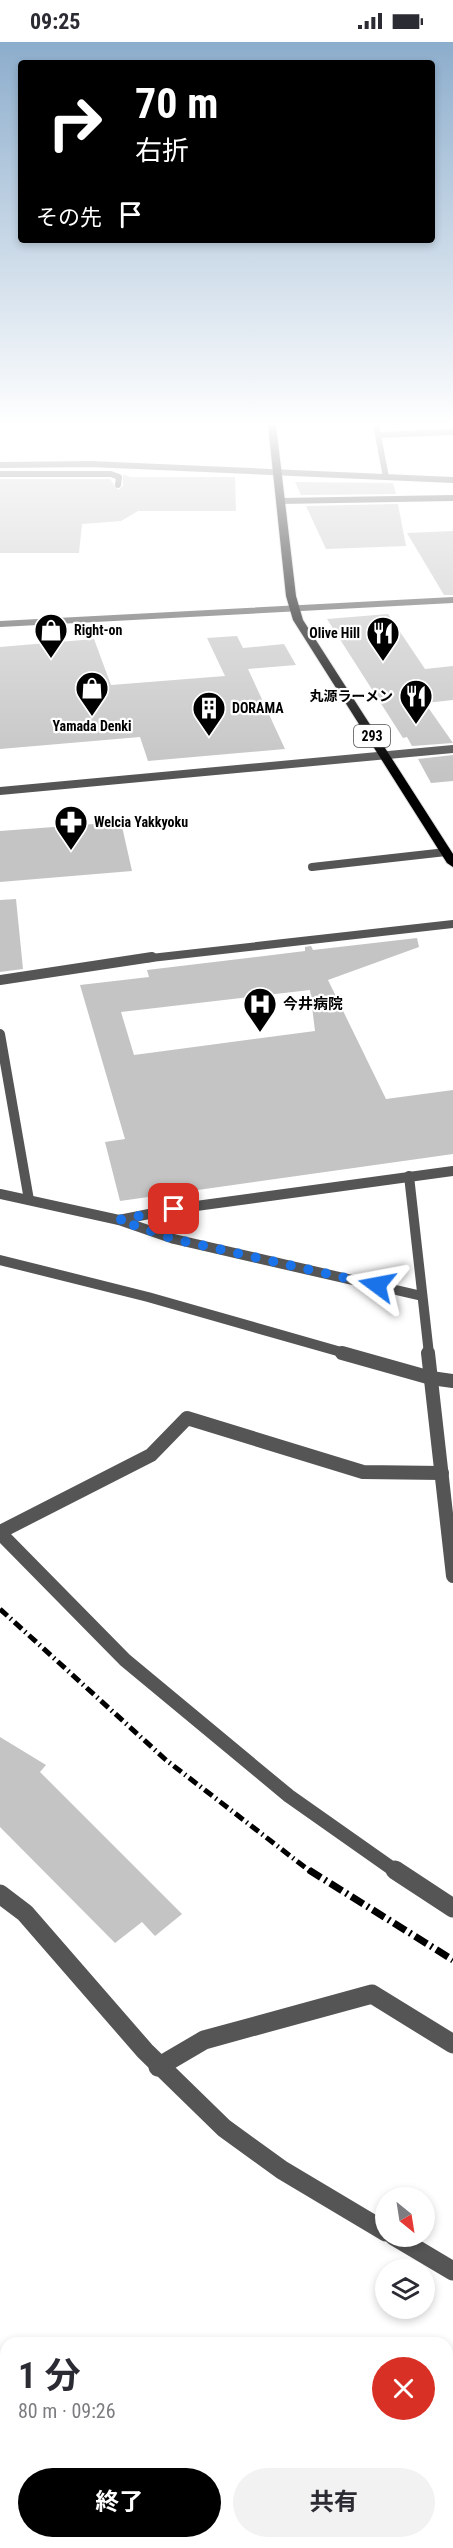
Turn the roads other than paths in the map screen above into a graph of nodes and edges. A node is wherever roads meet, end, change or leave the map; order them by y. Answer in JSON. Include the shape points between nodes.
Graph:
{"nodes":[{"id":1,"x":285,"y":542,"type":"edge"},
{"id":2,"x":453,"y":600,"type":"edge"},
{"id":3,"x":294,"y":608,"type":"junction"},
{"id":4,"x":0,"y":624,"type":"edge"},
{"id":5,"x":453,"y":749,"type":"edge"},
{"id":6,"x":385,"y":756,"type":"junction"},
{"id":7,"x":0,"y":791,"type":"edge"},
{"id":8,"x":446,"y":852,"type":"junction"},
{"id":9,"x":453,"y":863,"type":"edge"},
{"id":10,"x":312,"y":867,"type":"dead end"},
{"id":11,"x":453,"y":924,"type":"edge"},
{"id":12,"x":0,"y":980,"type":"edge"},
{"id":13,"x":0,"y":1034,"type":"edge"},
{"id":14,"x":453,"y":1171,"type":"edge"},
{"id":15,"x":409,"y":1176,"type":"junction"},
{"id":16,"x":0,"y":1194,"type":"edge"},
{"id":17,"x":29,"y":1200,"type":"junction"},
{"id":18,"x":119,"y":1220,"type":"junction"},
{"id":19,"x":0,"y":1260,"type":"edge"},
{"id":20,"x":422,"y":1296,"type":"junction"},
{"id":21,"x":431,"y":1378,"type":"junction"},
{"id":22,"x":453,"y":1381,"type":"edge"},
{"id":23,"x":442,"y":1473,"type":"junction"},
{"id":24,"x":0,"y":1533,"type":"edge"},
{"id":25,"x":453,"y":1576,"type":"edge"},
{"id":26,"x":0,"y":1894,"type":"edge"},
{"id":27,"x":453,"y":1908,"type":"edge"},
{"id":28,"x":453,"y":2044,"type":"edge"},
{"id":29,"x":159,"y":2067,"type":"junction"},
{"id":30,"x":375,"y":2226,"type":"edge"},
{"id":31,"x":413,"y":2247,"type":"edge"},
{"id":32,"x":453,"y":2271,"type":"edge"}],
"edges":[{"from":1,"to":3,"type":"highway","number":"293"},
{"from":2,"to":3,"type":"street"},
{"from":3,"to":4,"type":"street"},
{"from":3,"to":6,"type":"highway","number":"293"},
{"from":5,"to":6,"type":"street"},
{"from":6,"to":7,"type":"street"},
{"from":6,"to":8,"type":"highway","number":"293"},
{"from":8,"to":9,"type":"highway","number":"293"},
{"from":8,"to":10,"type":"street"},
{"from":11,"to":12,"type":"street","via":[[154,957]]},
{"from":13,"to":17,"type":"street"},
{"from":14,"to":15,"type":"street"},
{"from":15,"to":18,"type":"street"},
{"from":15,"to":20,"type":"street"},
{"from":16,"to":17,"type":"street"},
{"from":17,"to":18,"type":"street"},
{"from":18,"to":20,"type":"street","via":[[174,1239]]},
{"from":19,"to":21,"type":"street","via":[[148,1297]]},
{"from":20,"to":21,"type":"street"},
{"from":21,"to":22,"type":"street"},
{"from":21,"to":23,"type":"street"},
{"from":23,"to":24,"type":"street","via":[[363,1472],[187,1418],[151,1455]]},
{"from":23,"to":25,"type":"street"},
{"from":24,"to":27,"type":"street","via":[[143,1675],[289,1796]]},
{"from":26,"to":29,"type":"street","via":[[25,1913]]},
{"from":28,"to":29,"type":"street","via":[[372,1994],[204,2040]]},
{"from":29,"to":30,"type":"street","via":[[225,2128],[284,2172]]},
{"from":31,"to":32,"type":"street"}]}
